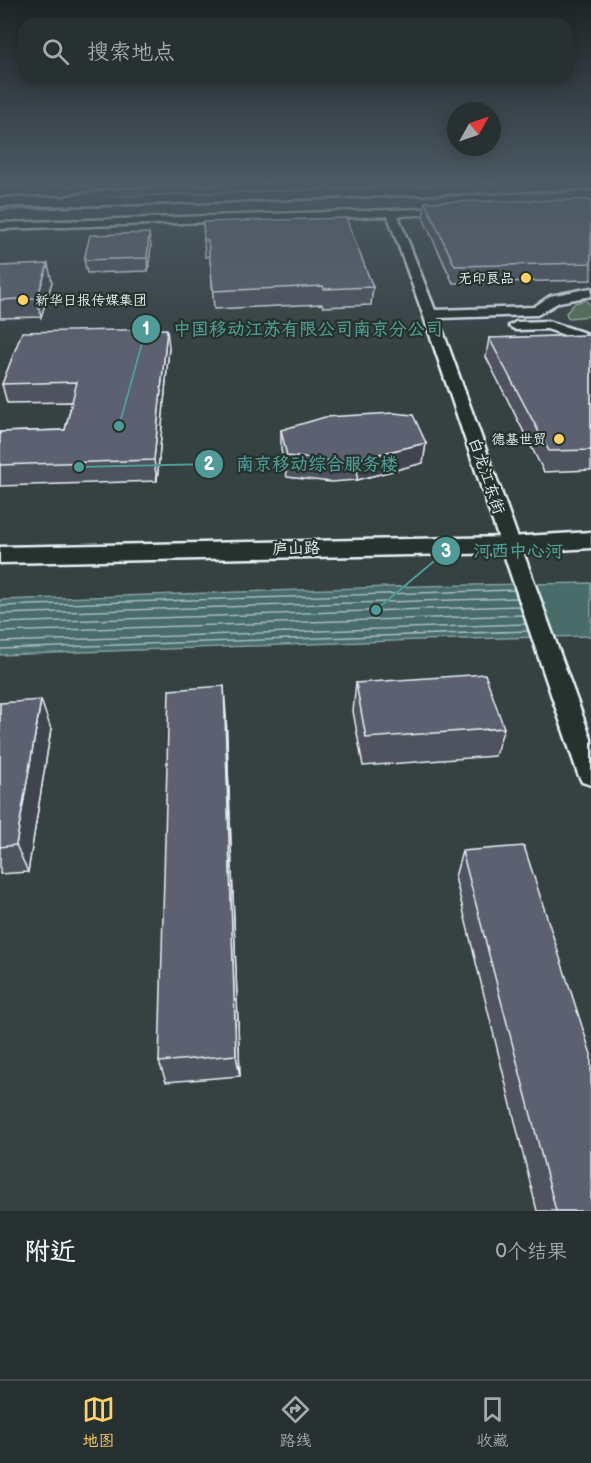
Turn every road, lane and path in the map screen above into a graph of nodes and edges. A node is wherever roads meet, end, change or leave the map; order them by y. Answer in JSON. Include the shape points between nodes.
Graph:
{"nodes":[{"id":1,"x":403,"y":240,"type":"edge"},
{"id":2,"x":591,"y":292,"type":"edge"},
{"id":3,"x":437,"y":323,"type":"junction"},
{"id":4,"x":469,"y":327,"type":"dead end"},
{"id":5,"x":591,"y":340,"type":"edge"},
{"id":6,"x":591,"y":540,"type":"edge"},
{"id":7,"x":509,"y":545,"type":"junction"},
{"id":8,"x":0,"y":555,"type":"edge"},
{"id":9,"x":591,"y":774,"type":"edge"}],
"edges":[{"from":1,"to":3,"type":"street","name":"白龙江东街"},
{"from":2,"to":3,"type":"street","via":[[555,299],[537,311]]},
{"from":3,"to":7,"type":"street","name":"白龙江东街"},
{"from":4,"to":5,"type":"street","via":[[548,325]]},
{"from":6,"to":7,"type":"main road","name":"庐山路"},
{"from":7,"to":8,"type":"main road","name":"庐山路"},
{"from":7,"to":9,"type":"street","name":"白龙江东街"}]}
